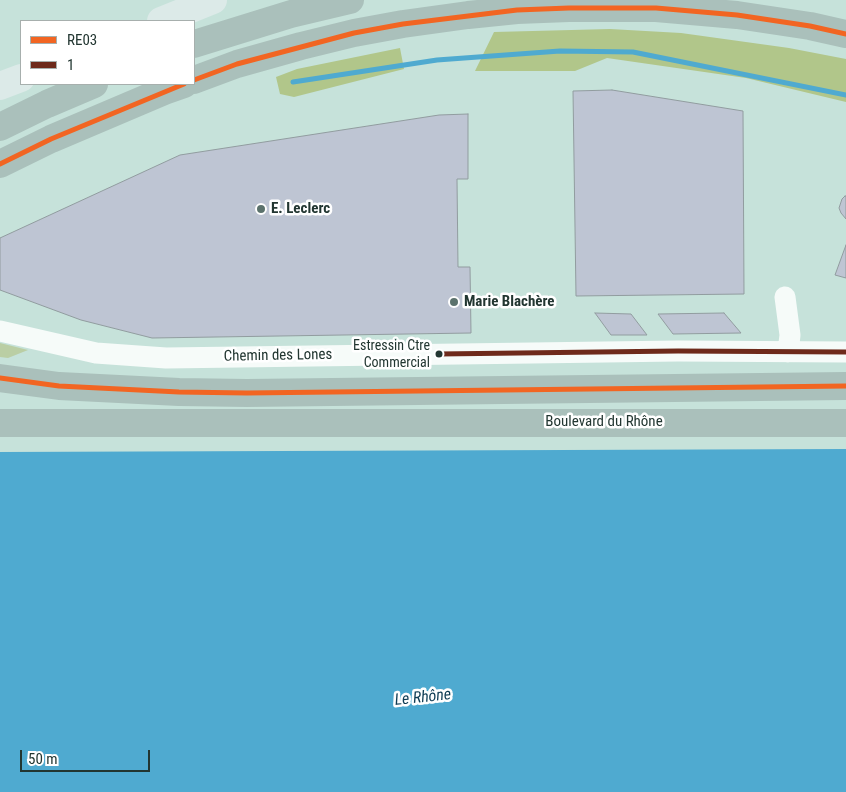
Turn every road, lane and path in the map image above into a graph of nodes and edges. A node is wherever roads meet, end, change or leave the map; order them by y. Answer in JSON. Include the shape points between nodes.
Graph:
{"nodes":[{"id":1,"x":213,"y":0,"type":"edge"},
{"id":2,"x":350,"y":0,"type":"edge"},
{"id":3,"x":163,"y":20,"type":"edge"},
{"id":4,"x":846,"y":34,"type":"edge"},
{"id":5,"x":195,"y":44,"type":"edge"},
{"id":6,"x":20,"y":78,"type":"edge"},
{"id":7,"x":195,"y":80,"type":"edge"},
{"id":8,"x":92,"y":85,"type":"edge"},
{"id":9,"x":181,"y":85,"type":"edge"},
{"id":10,"x":0,"y":86,"type":"edge"},
{"id":11,"x":0,"y":127,"type":"edge"},
{"id":12,"x":0,"y":164,"type":"edge"},
{"id":13,"x":785,"y":297,"type":"dead end"},
{"id":14,"x":6,"y":333,"type":"edge"},
{"id":15,"x":686,"y":337,"type":"dead end"},
{"id":16,"x":750,"y":352,"type":"junction"},
{"id":17,"x":788,"y":352,"type":"junction"},
{"id":18,"x":846,"y":352,"type":"edge"},
{"id":19,"x":0,"y":378,"type":"edge"},
{"id":20,"x":846,"y":386,"type":"edge"},
{"id":21,"x":846,"y":403,"type":"edge"},
{"id":22,"x":646,"y":422,"type":"junction"},
{"id":23,"x":846,"y":423,"type":"edge"},
{"id":24,"x":0,"y":424,"type":"edge"}],
"edges":[{"from":1,"to":3,"type":"main road"},
{"from":2,"to":5,"type":"highway","via":[[291,14]]},
{"from":4,"to":7,"type":"highway","via":[[737,15],[656,8],[517,10],[468,14],[354,33],[246,62]]},
{"from":6,"to":10,"type":"main road"},
{"from":8,"to":11,"type":"highway"},
{"from":9,"to":12,"type":"highway","via":[[51,139]]},
{"from":13,"to":17,"type":"street","via":[[790,335]]},
{"from":14,"to":16,"type":"street","name":"Chemin des Lones","via":[[96,353],[166,358]]},
{"from":15,"to":16,"type":"street","via":[[742,337]]},
{"from":16,"to":17,"type":"street","name":"Chemin des Lones"},
{"from":17,"to":18,"type":"street","name":"Chemin des Lones"},
{"from":19,"to":20,"type":"highway","via":[[59,386],[179,392]]},
{"from":21,"to":22,"type":"highway"},
{"from":22,"to":23,"type":"highway","name":"Boulevard du Rhône"},
{"from":22,"to":24,"type":"highway","name":"Boulevard du Rhône"}]}
